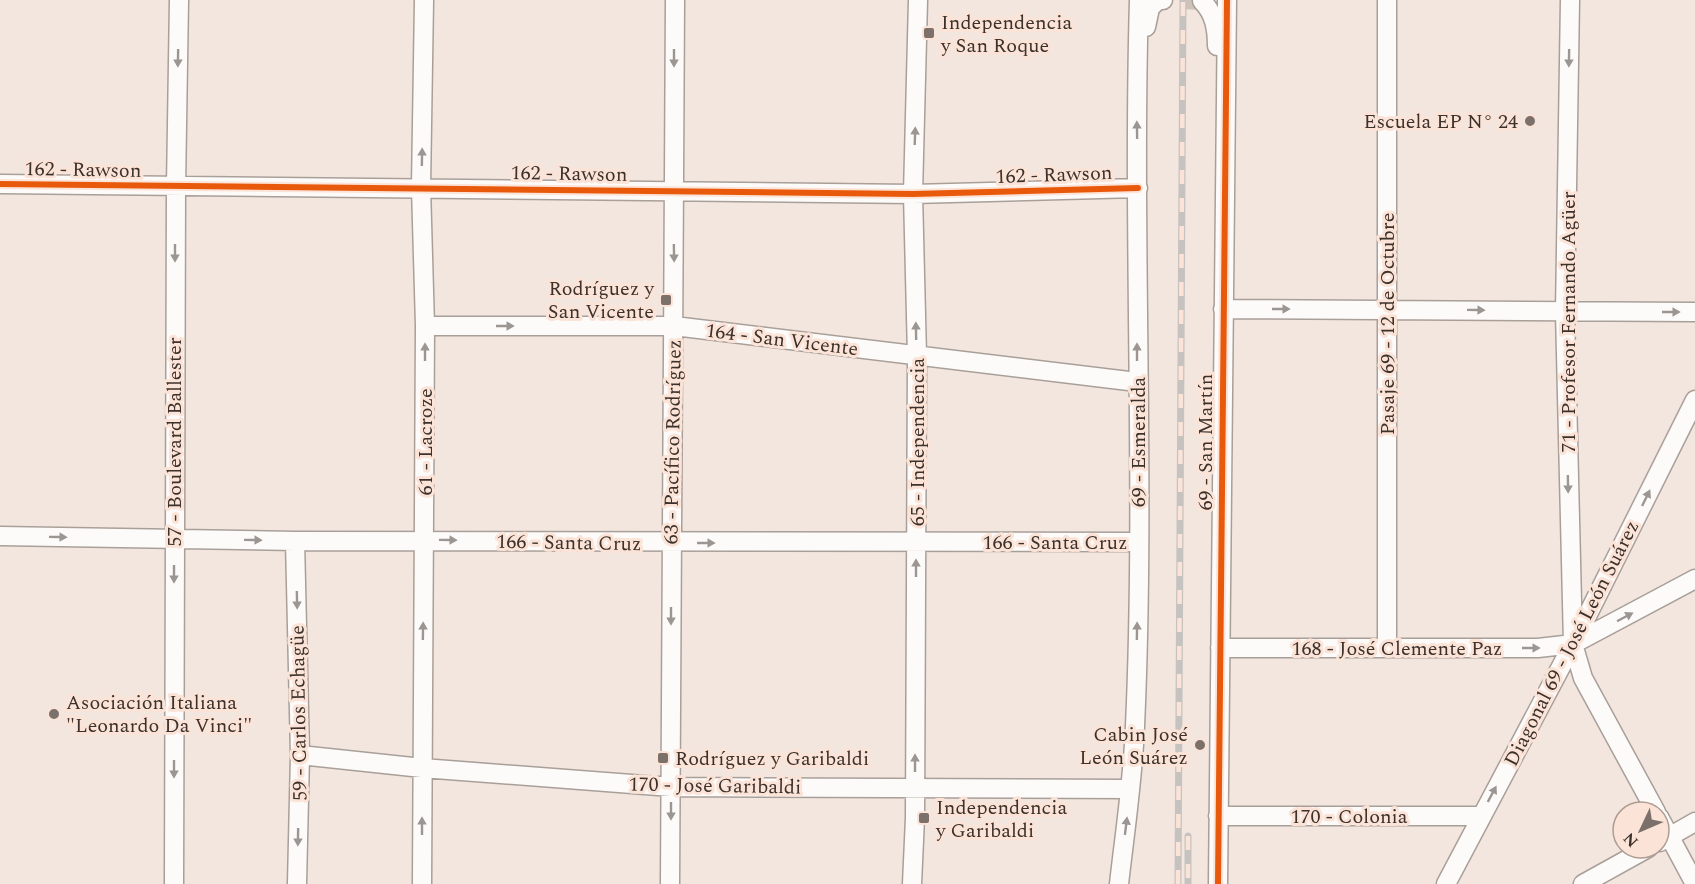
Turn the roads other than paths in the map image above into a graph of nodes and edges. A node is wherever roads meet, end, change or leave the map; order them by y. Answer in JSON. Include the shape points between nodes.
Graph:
{"nodes":[{"id":1,"x":179,"y":0,"type":"edge"},
{"id":2,"x":424,"y":0,"type":"edge"},
{"id":3,"x":675,"y":0,"type":"edge"},
{"id":4,"x":918,"y":0,"type":"edge"},
{"id":5,"x":1139,"y":0,"type":"edge"},
{"id":6,"x":1163,"y":0,"type":"edge"},
{"id":7,"x":1227,"y":0,"type":"edge"},
{"id":8,"x":1388,"y":0,"type":"edge"},
{"id":9,"x":1570,"y":0,"type":"edge"},
{"id":10,"x":1202,"y":1,"type":"edge"},
{"id":11,"x":1136,"y":87,"type":"junction"},
{"id":12,"x":1226,"y":95,"type":"junction"},
{"id":13,"x":0,"y":184,"type":"edge"},
{"id":14,"x":422,"y":187,"type":"junction"},
{"id":15,"x":176,"y":188,"type":"junction"},
{"id":16,"x":1138,"y":188,"type":"junction"},
{"id":17,"x":673,"y":191,"type":"junction"},
{"id":18,"x":913,"y":194,"type":"junction"},
{"id":19,"x":1222,"y":309,"type":"junction"},
{"id":20,"x":1386,"y":309,"type":"junction"},
{"id":21,"x":1565,"y":312,"type":"junction"},
{"id":22,"x":1695,"y":312,"type":"edge"},
{"id":23,"x":425,"y":326,"type":"junction"},
{"id":24,"x":674,"y":326,"type":"junction"},
{"id":25,"x":917,"y":356,"type":"junction"},
{"id":26,"x":1137,"y":382,"type":"junction"},
{"id":27,"x":1695,"y":400,"type":"edge"},
{"id":28,"x":0,"y":536,"type":"edge"},
{"id":29,"x":174,"y":538,"type":"junction"},
{"id":30,"x":424,"y":540,"type":"junction"},
{"id":31,"x":296,"y":541,"type":"junction"},
{"id":32,"x":917,"y":542,"type":"junction"},
{"id":33,"x":1138,"y":542,"type":"junction"},
{"id":34,"x":671,"y":543,"type":"junction"},
{"id":35,"x":1695,"y":579,"type":"edge"},
{"id":36,"x":1573,"y":644,"type":"junction"},
{"id":37,"x":1387,"y":647,"type":"junction"},
{"id":38,"x":1220,"y":648,"type":"junction"},
{"id":39,"x":300,"y":755,"type":"junction"},
{"id":40,"x":422,"y":768,"type":"junction"},
{"id":41,"x":671,"y":787,"type":"junction"},
{"id":42,"x":915,"y":788,"type":"junction"},
{"id":43,"x":1130,"y":789,"type":"junction"},
{"id":44,"x":1649,"y":800,"type":"edge"},
{"id":45,"x":1218,"y":816,"type":"junction"},
{"id":46,"x":1480,"y":816,"type":"junction"},
{"id":47,"x":1695,"y":822,"type":"edge"},
{"id":48,"x":1671,"y":835,"type":"edge"},
{"id":49,"x":1671,"y":849,"type":"edge"},
{"id":50,"x":1626,"y":860,"type":"edge"},
{"id":51,"x":174,"y":884,"type":"edge"},
{"id":52,"x":297,"y":884,"type":"edge"},
{"id":53,"x":422,"y":884,"type":"edge"},
{"id":54,"x":670,"y":884,"type":"edge"},
{"id":55,"x":912,"y":884,"type":"edge"},
{"id":56,"x":1119,"y":884,"type":"edge"},
{"id":57,"x":1218,"y":884,"type":"edge"},
{"id":58,"x":1446,"y":884,"type":"edge"},
{"id":59,"x":1583,"y":884,"type":"edge"},
{"id":60,"x":1695,"y":884,"type":"edge"}],
"edges":[{"from":1,"to":15,"type":"street","name":"57 - Boulevard Ballester","one_way":true},
{"from":14,"to":2,"type":"street","name":"61 - Lacroze","one_way":true},
{"from":3,"to":17,"type":"street","name":"63 - Pacífico Rodríguez","one_way":true},
{"from":18,"to":4,"type":"street","name":"65 - Independencia","one_way":true},
{"from":5,"to":11,"type":"street","name":"69 - Esmeralda"},
{"from":6,"to":11,"type":"street","via":[[1150,8],[1146,21],[1146,69]]},
{"from":7,"to":12,"type":"street","name":"69 - San Martín"},
{"from":8,"to":20,"type":"street","name":"Pasaje 69 - 12 de Octubre"},
{"from":9,"to":21,"type":"street","name":"71 - Profesor Fernando Agüer","one_way":true},
{"from":10,"to":12,"type":"street","via":[[1211,10],[1217,32],[1218,72]]},
{"from":16,"to":11,"type":"street","name":"69 - Esmeralda","one_way":true},
{"from":12,"to":19,"type":"street","name":"69 - San Martín"},
{"from":13,"to":15,"type":"street","name":"162 - Rawson"},
{"from":14,"to":15,"type":"street","name":"162 - Rawson"},
{"from":14,"to":17,"type":"street","name":"162 - Rawson"},
{"from":14,"to":23,"type":"street","name":"61 - Lacroze"},
{"from":15,"to":29,"type":"street","name":"57 - Boulevard Ballester","one_way":true},
{"from":16,"to":18,"type":"street","name":"162 - Rawson"},
{"from":26,"to":16,"type":"street","name":"69 - Esmeralda","one_way":true},
{"from":17,"to":18,"type":"street","name":"162 - Rawson"},
{"from":17,"to":24,"type":"street","name":"63 - Pacífico Rodríguez","one_way":true},
{"from":25,"to":18,"type":"street","name":"65 - Independencia","one_way":true},
{"from":19,"to":20,"type":"street","one_way":true},
{"from":19,"to":38,"type":"street","name":"69 - San Martín"},
{"from":20,"to":21,"type":"street","one_way":true},
{"from":20,"to":37,"type":"street","name":"Pasaje 69 - 12 de Octubre"},
{"from":21,"to":22,"type":"street","one_way":true},
{"from":21,"to":36,"type":"street","name":"71 - Profesor Fernando Agüer","one_way":true},
{"from":23,"to":24,"type":"street","name":"164 - San Vicente","one_way":true},
{"from":30,"to":23,"type":"street","name":"61 - Lacroze","one_way":true},
{"from":24,"to":25,"type":"street","name":"164 - San Vicente"},
{"from":24,"to":34,"type":"street","name":"63 - Pacífico Rodríguez"},
{"from":25,"to":26,"type":"street","name":"164 - San Vicente"},
{"from":25,"to":32,"type":"street","name":"65 - Independencia"},
{"from":26,"to":33,"type":"street","name":"69 - Esmeralda"},
{"from":36,"to":27,"type":"street","name":"Diagonal 69 - José León Suárez","one_way":true},
{"from":28,"to":29,"type":"street","name":"166 - Santa Cruz","one_way":true},
{"from":29,"to":31,"type":"street","name":"166 - Santa Cruz","one_way":true},
{"from":29,"to":51,"type":"street","name":"57 - Boulevard Ballester","one_way":true},
{"from":30,"to":31,"type":"street","name":"166 - Santa Cruz"},
{"from":30,"to":34,"type":"street","name":"166 - Santa Cruz","one_way":true},
{"from":40,"to":30,"type":"street","name":"61 - Lacroze","one_way":true},
{"from":31,"to":39,"type":"street","name":"59 - Carlos Echagüe","one_way":true},
{"from":32,"to":33,"type":"street","name":"166 - Santa Cruz"},
{"from":34,"to":32,"type":"street","name":"166 - Santa Cruz","one_way":true},
{"from":42,"to":32,"type":"street","name":"65 - Independencia","one_way":true},
{"from":43,"to":33,"type":"street","name":"69 - Esmeralda","one_way":true},
{"from":34,"to":41,"type":"street","name":"63 - Pacífico Rodríguez","one_way":true},
{"from":36,"to":35,"type":"street","one_way":true},
{"from":37,"to":36,"type":"street","name":"168 - José Clemente Paz","one_way":true,"via":[[1538,648]]},
{"from":36,"to":44,"type":"street","via":[[1583,678]]},
{"from":46,"to":36,"type":"street","name":"Diagonal 69 - José León Suárez","one_way":true},
{"from":37,"to":38,"type":"street","name":"168 - José Clemente Paz"},
{"from":38,"to":45,"type":"street","name":"69 - San Martín"},
{"from":39,"to":40,"type":"street","name":"170 - José Garibaldi"},
{"from":39,"to":52,"type":"street","name":"59 - Carlos Echagüe","one_way":true},
{"from":40,"to":41,"type":"street","name":"170 - José Garibaldi"},
{"from":53,"to":40,"type":"street","name":"61 - Lacroze","one_way":true},
{"from":41,"to":42,"type":"street","name":"170 - José Garibaldi"},
{"from":41,"to":54,"type":"street","name":"63 - Pacífico Rodríguez","one_way":true},
{"from":42,"to":43,"type":"street","name":"170 - José Garibaldi"},
{"from":42,"to":55,"type":"street","name":"65 - Independencia"},
{"from":56,"to":43,"type":"street","name":"69 - Esmeralda","one_way":true},
{"from":45,"to":46,"type":"street","name":"170 - Colonia"},
{"from":45,"to":57,"type":"street","name":"69 - San Martín"},
{"from":46,"to":58,"type":"street","name":"Diagonal 69 - José León Suárez"},
{"from":47,"to":48,"type":"street"},
{"from":49,"to":60,"type":"street"},
{"from":50,"to":59,"type":"street"}]}
